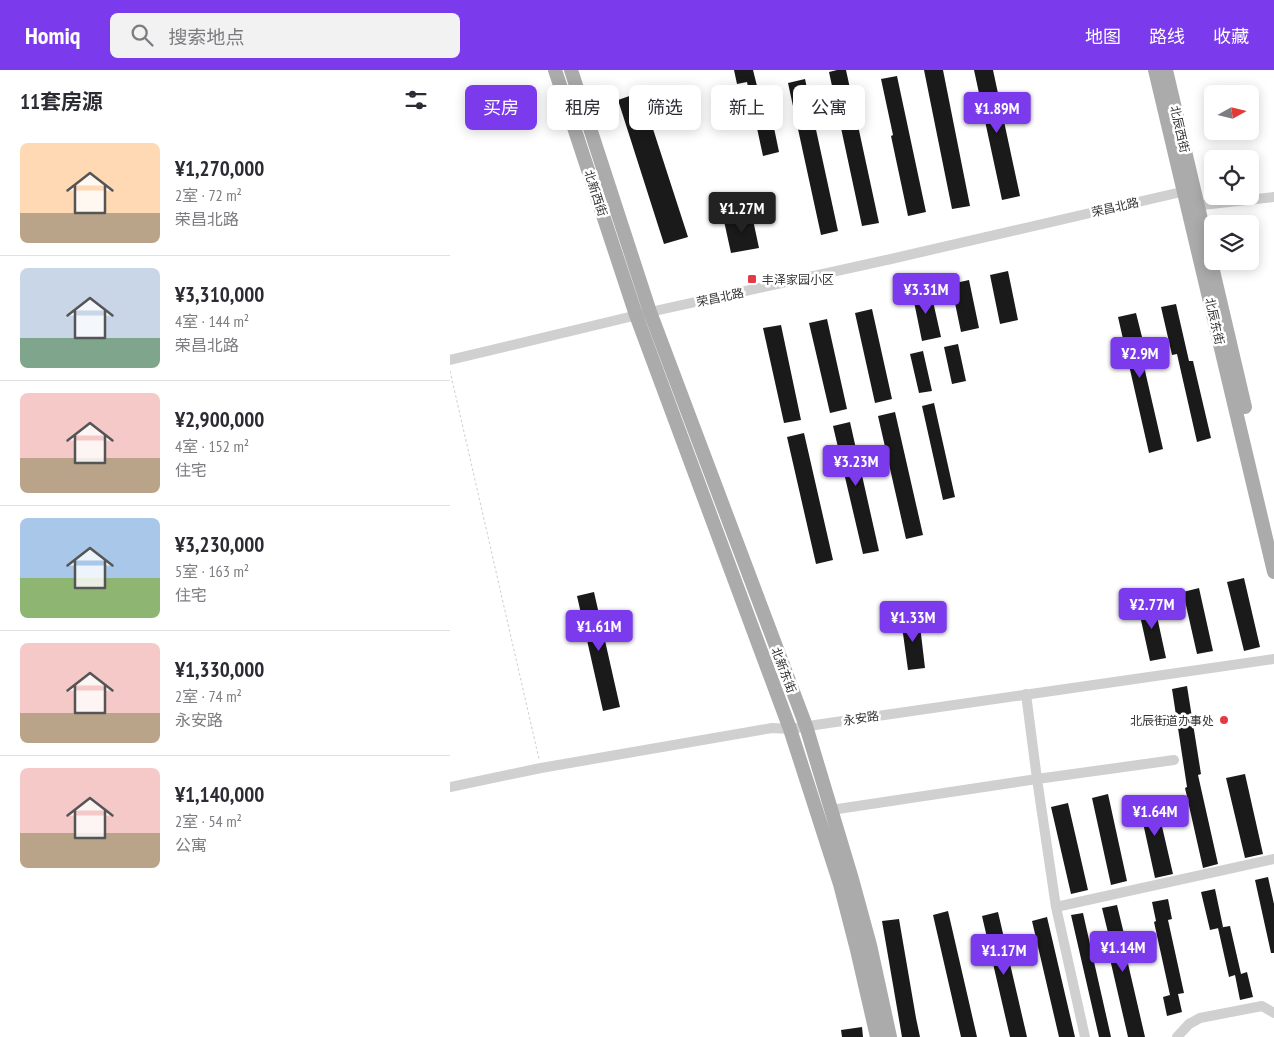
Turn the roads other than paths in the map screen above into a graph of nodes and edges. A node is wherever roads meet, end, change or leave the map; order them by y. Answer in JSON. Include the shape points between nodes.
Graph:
{"nodes":[{"id":1,"x":555,"y":70,"type":"edge"},
{"id":2,"x":571,"y":70,"type":"edge"},
{"id":3,"x":1155,"y":70,"type":"edge"},
{"id":4,"x":1166,"y":70,"type":"edge"},
{"id":5,"x":1189,"y":190,"type":"junction"},
{"id":6,"x":1274,"y":197,"type":"edge"},
{"id":7,"x":1188,"y":207,"type":"junction"},
{"id":8,"x":643,"y":314,"type":"junction"},
{"id":9,"x":450,"y":360,"type":"edge"},
{"id":10,"x":720,"y":502,"type":"junction"},
{"id":11,"x":707,"y":506,"type":"junction"},
{"id":12,"x":1274,"y":532,"type":"edge"},
{"id":13,"x":1274,"y":572,"type":"edge"},
{"id":14,"x":1274,"y":659,"type":"edge"},
{"id":15,"x":1026,"y":694,"type":"junction"},
{"id":16,"x":806,"y":726,"type":"junction"},
{"id":17,"x":790,"y":730,"type":"junction"},
{"id":18,"x":1174,"y":760,"type":"dead end"},
{"id":19,"x":1037,"y":779,"type":"junction"},
{"id":20,"x":450,"y":787,"type":"edge"},
{"id":21,"x":831,"y":810,"type":"junction"},
{"id":22,"x":1274,"y":859,"type":"edge"},
{"id":23,"x":1056,"y":908,"type":"junction"},
{"id":24,"x":1274,"y":1012,"type":"edge"},
{"id":25,"x":877,"y":1037,"type":"edge"},
{"id":26,"x":890,"y":1037,"type":"edge"},
{"id":27,"x":1085,"y":1037,"type":"edge"},
{"id":28,"x":1177,"y":1037,"type":"edge"}],
"edges":[{"from":1,"to":8,"type":"main road","name":"北新西街"},
{"from":2,"to":8,"type":"main road","name":"北新西街"},
{"from":3,"to":5,"type":"main road","name":"北辰东街"},
{"from":4,"to":5,"type":"main road","name":"北辰西街"},
{"from":5,"to":7,"type":"main road","name":"北辰东街"},
{"from":5,"to":8,"type":"street","name":"荣昌北路"},
{"from":5,"to":12,"type":"main road","name":"北辰东街"},
{"from":6,"to":7,"type":"street"},
{"from":7,"to":13,"type":"main road","name":"北辰东街"},
{"from":8,"to":9,"type":"street","name":"荣昌北路"},
{"from":8,"to":10,"type":"main road","name":"北新东街"},
{"from":8,"to":11,"type":"main road","name":"北新东街"},
{"from":10,"to":11,"type":"street"},
{"from":10,"to":16,"type":"main road","name":"北新东街"},
{"from":11,"to":17,"type":"main road","name":"北新东街"},
{"from":14,"to":15,"type":"street","name":"永安路"},
{"from":15,"to":16,"type":"street","name":"永安路"},
{"from":15,"to":19,"type":"street"},
{"from":16,"to":17,"type":"street","name":"永安路"},
{"from":16,"to":21,"type":"main road","name":"北新东街"},
{"from":17,"to":20,"type":"street","name":"永安路","via":[[772,728]]},
{"from":17,"to":25,"type":"main road","name":"北新东街","via":[[840,884]]},
{"from":18,"to":19,"type":"street"},
{"from":19,"to":21,"type":"street"},
{"from":19,"to":23,"type":"street"},
{"from":21,"to":26,"type":"main road","name":"北新东街","via":[[870,945]]},
{"from":22,"to":23,"type":"street"},
{"from":23,"to":27,"type":"street"},
{"from":24,"to":28,"type":"street","via":[[1262,1006],[1200,1018]]}]}
